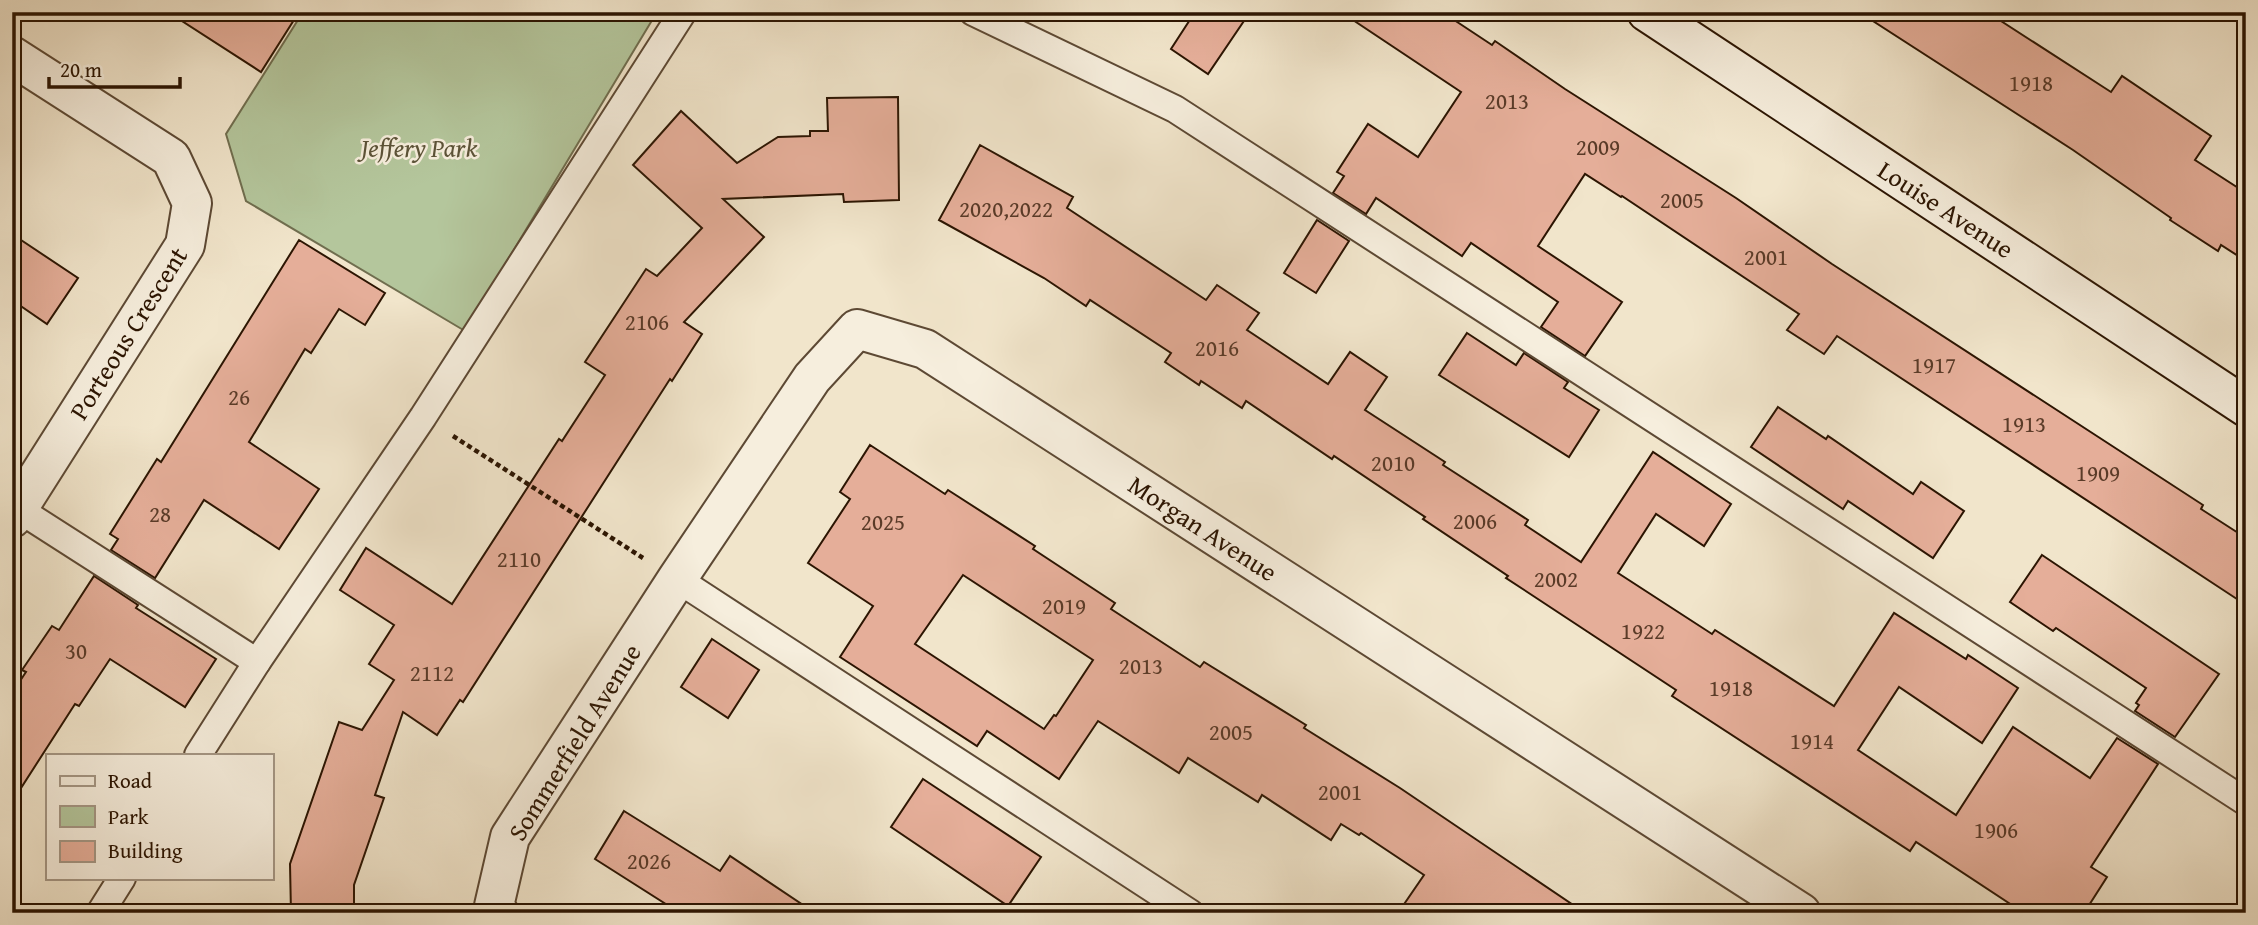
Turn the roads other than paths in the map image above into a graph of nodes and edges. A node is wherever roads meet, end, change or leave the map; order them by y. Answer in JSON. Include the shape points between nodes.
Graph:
{"nodes":[{"id":1,"x":683,"y":12,"type":"edge"},
{"id":2,"x":974,"y":12,"type":"edge"},
{"id":3,"x":1647,"y":12,"type":"edge"},
{"id":4,"x":12,"y":56,"type":"edge"},
{"id":5,"x":2246,"y":407,"type":"edge"},
{"id":6,"x":14,"y":511,"type":"edge"},
{"id":7,"x":677,"y":579,"type":"junction"},
{"id":8,"x":257,"y":662,"type":"junction"},
{"id":9,"x":199,"y":754,"type":"edge"},
{"id":10,"x":2246,"y":802,"type":"edge"},
{"id":11,"x":121,"y":880,"type":"edge"},
{"id":12,"x":100,"y":913,"type":"edge"},
{"id":13,"x":499,"y":913,"type":"edge"},
{"id":14,"x":1190,"y":913,"type":"edge"},
{"id":15,"x":1801,"y":913,"type":"edge"}],
"edges":[{"from":1,"to":8,"type":"lane","via":[[423,417]]},
{"from":2,"to":10,"type":"lane","via":[[1175,109]]},
{"from":3,"to":5,"type":"street","name":"Louise Avenue"},
{"from":4,"to":6,"type":"street","name":"Porteous Crescent","via":[[171,158],[192,203],[185,245]]},
{"from":6,"to":8,"type":"lane"},
{"from":7,"to":13,"type":"street","name":"Sommerfield Avenue","via":[[509,837],[494,906]]},
{"from":7,"to":14,"type":"lane"},
{"from":7,"to":15,"type":"street","name":"Morgan Avenue","via":[[812,378],[857,329],[925,349]]},
{"from":8,"to":9,"type":"lane"},
{"from":11,"to":12,"type":"lane"}]}
